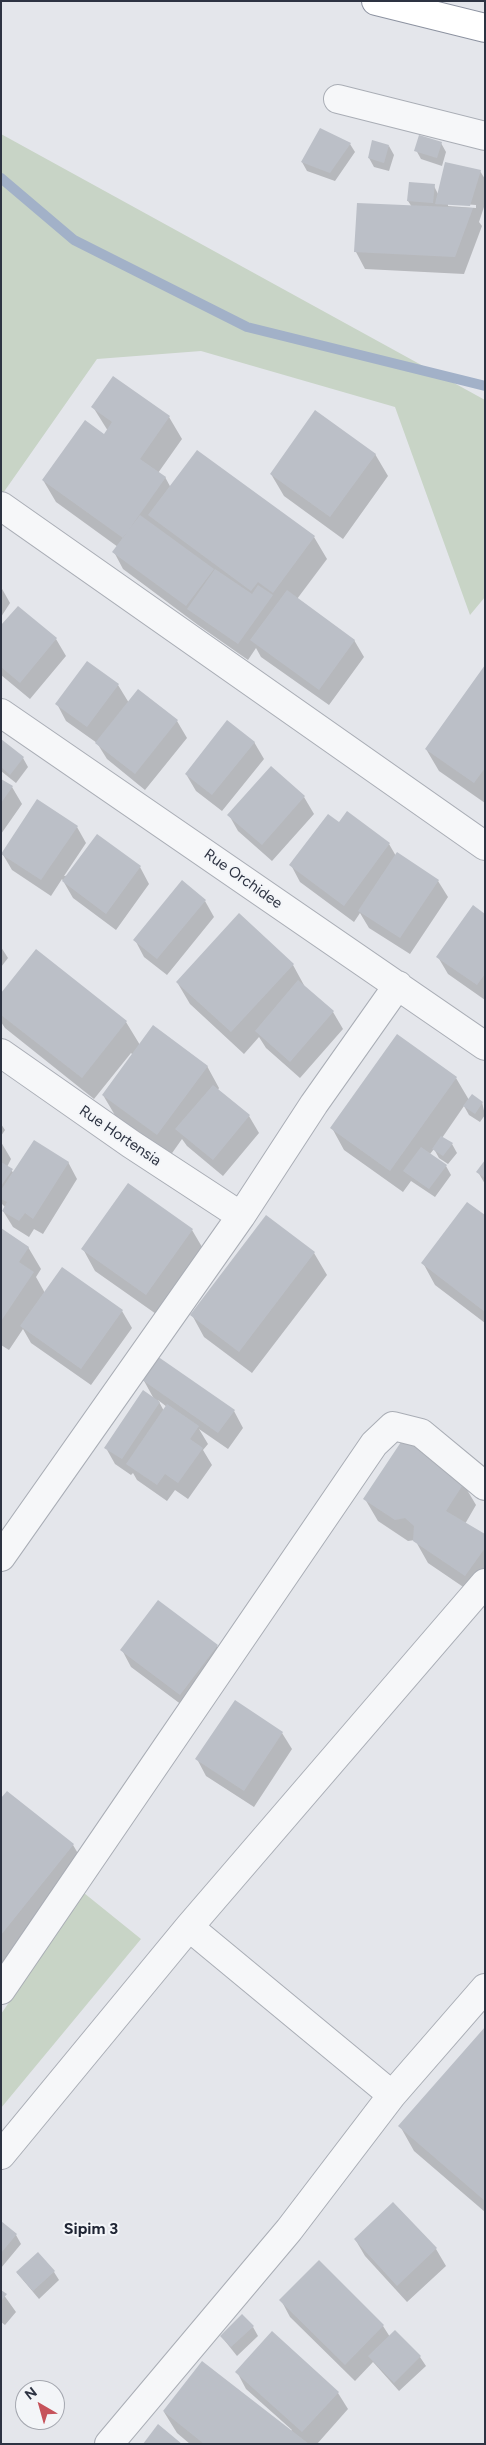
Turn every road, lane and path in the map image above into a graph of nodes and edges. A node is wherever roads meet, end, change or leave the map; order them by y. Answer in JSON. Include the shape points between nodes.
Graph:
{"nodes":[{"id":1,"x":376,"y":1,"type":"edge"},
{"id":2,"x":485,"y":28,"type":"edge"},
{"id":3,"x":338,"y":99,"type":"dead end"},
{"id":4,"x":485,"y":136,"type":"edge"},
{"id":5,"x":1,"y":506,"type":"edge"},
{"id":6,"x":1,"y":713,"type":"edge"},
{"id":7,"x":485,"y":846,"type":"edge"},
{"id":8,"x":398,"y":986,"type":"junction"},
{"id":9,"x":485,"y":1046,"type":"edge"},
{"id":10,"x":1,"y":1053,"type":"edge"},
{"id":11,"x":241,"y":1216,"type":"junction"},
{"id":12,"x":485,"y":1486,"type":"edge"},
{"id":13,"x":1,"y":1557,"type":"edge"},
{"id":14,"x":485,"y":1583,"type":"edge"},
{"id":15,"x":189,"y":1927,"type":"junction"},
{"id":16,"x":485,"y":1988,"type":"edge"},
{"id":17,"x":1,"y":1990,"type":"edge"},
{"id":18,"x":392,"y":2095,"type":"junction"},
{"id":19,"x":1,"y":2154,"type":"edge"},
{"id":20,"x":109,"y":2444,"type":"edge"}],
"edges":[{"from":1,"to":2,"type":"highway"},
{"from":3,"to":4,"type":"street"},
{"from":5,"to":7,"type":"street"},
{"from":6,"to":8,"type":"street","name":"Rue Orchidee"},
{"from":8,"to":9,"type":"street","name":"Rue Orchidee"},
{"from":8,"to":11,"type":"street","via":[[314,1104]]},
{"from":10,"to":11,"type":"street","name":"Rue Hortensia"},
{"from":11,"to":13,"type":"street"},
{"from":12,"to":17,"type":"street","via":[[421,1433],[393,1426],[374,1444]]},
{"from":14,"to":15,"type":"street"},
{"from":15,"to":18,"type":"street"},
{"from":15,"to":19,"type":"street"},
{"from":16,"to":18,"type":"street"},
{"from":18,"to":20,"type":"street","via":[[289,2230]]}]}
